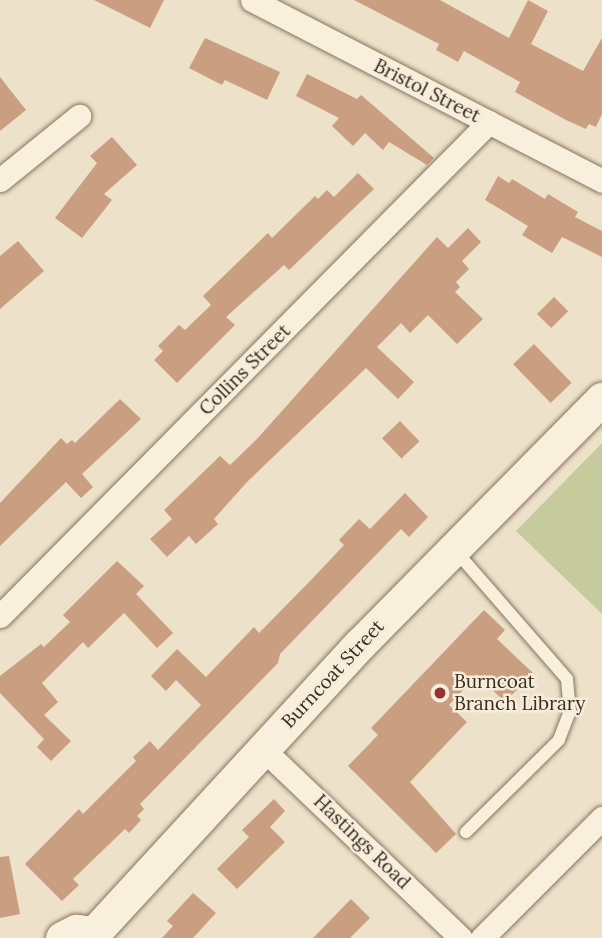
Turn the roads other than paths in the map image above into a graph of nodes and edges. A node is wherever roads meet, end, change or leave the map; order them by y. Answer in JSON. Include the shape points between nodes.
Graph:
{"nodes":[{"id":1,"x":252,"y":0,"type":"edge"},
{"id":2,"x":79,"y":117,"type":"dead end"},
{"id":3,"x":489,"y":122,"type":"junction"},
{"id":4,"x":0,"y":180,"type":"edge"},
{"id":5,"x":602,"y":181,"type":"edge"},
{"id":6,"x":602,"y":399,"type":"edge"},
{"id":7,"x":454,"y":549,"type":"junction"},
{"id":8,"x":0,"y":617,"type":"edge"},
{"id":9,"x":262,"y":748,"type":"junction"},
{"id":10,"x":602,"y":818,"type":"edge"},
{"id":11,"x":466,"y":832,"type":"dead end"},
{"id":12,"x":87,"y":937,"type":"edge"},
{"id":13,"x":461,"y":938,"type":"edge"},
{"id":14,"x":482,"y":938,"type":"edge"}],
"edges":[{"from":1,"to":3,"type":"street","name":"Bristol Street"},
{"from":2,"to":4,"type":"street"},
{"from":3,"to":5,"type":"street","name":"Bristol Street"},
{"from":3,"to":8,"type":"street","name":"Collins Street"},
{"from":6,"to":7,"type":"main road","name":"Burncoat Street"},
{"from":7,"to":9,"type":"main road","name":"Burncoat Street"},
{"from":7,"to":11,"type":"lane","via":[[567,679],[570,711],[559,740]]},
{"from":9,"to":12,"type":"main road","name":"Burncoat Street"},
{"from":9,"to":13,"type":"street","name":"Hastings Road"},
{"from":10,"to":14,"type":"street"}]}
